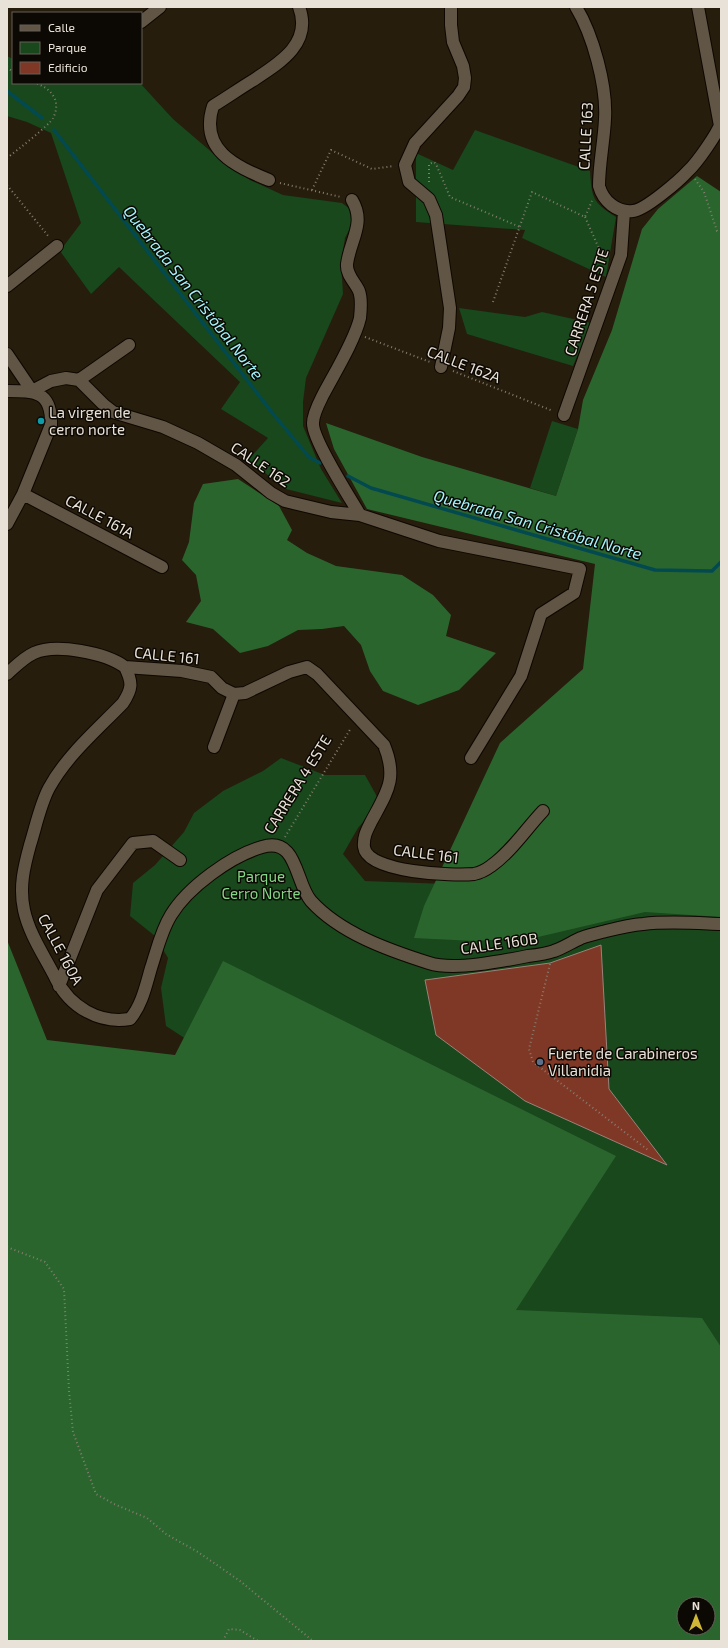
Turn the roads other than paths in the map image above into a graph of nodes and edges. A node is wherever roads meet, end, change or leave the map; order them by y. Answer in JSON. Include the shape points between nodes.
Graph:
{"nodes":[{"id":1,"x":160,"y":7,"type":"edge"},
{"id":2,"x":299,"y":7,"type":"edge"},
{"id":3,"x":451,"y":7,"type":"edge"},
{"id":4,"x":576,"y":7,"type":"edge"},
{"id":5,"x":698,"y":7,"type":"edge"},
{"id":6,"x":142,"y":21,"type":"edge"},
{"id":7,"x":720,"y":124,"type":"edge"},
{"id":8,"x":269,"y":180,"type":"road end"},
{"id":9,"x":352,"y":200,"type":"road end"},
{"id":10,"x":624,"y":211,"type":"junction"},
{"id":11,"x":57,"y":246,"type":"road end"},
{"id":12,"x":7,"y":286,"type":"edge"},
{"id":13,"x":129,"y":346,"type":"dead end"},
{"id":14,"x":7,"y":354,"type":"edge"},
{"id":15,"x":441,"y":367,"type":"road end"},
{"id":16,"x":78,"y":380,"type":"junction"},
{"id":17,"x":7,"y":390,"type":"edge"},
{"id":18,"x":32,"y":391,"type":"junction"},
{"id":19,"x":564,"y":415,"type":"road end"},
{"id":20,"x":23,"y":494,"type":"junction"},
{"id":21,"x":360,"y":515,"type":"junction"},
{"id":22,"x":7,"y":524,"type":"edge"},
{"id":23,"x":162,"y":567,"type":"dead end"},
{"id":24,"x":126,"y":667,"type":"junction"},
{"id":25,"x":7,"y":674,"type":"edge"},
{"id":26,"x":234,"y":694,"type":"junction"},
{"id":27,"x":214,"y":747,"type":"dead end"},
{"id":28,"x":471,"y":758,"type":"dead end"},
{"id":29,"x":542,"y":811,"type":"dead end"},
{"id":30,"x":279,"y":847,"type":"joint"},
{"id":31,"x":180,"y":860,"type":"dead end"},
{"id":32,"x":721,"y":924,"type":"edge"},
{"id":33,"x":59,"y":986,"type":"junction"},
{"id":34,"x":130,"y":1019,"type":"joint"}],
"edges":[{"from":1,"to":6,"type":"street"},
{"from":2,"to":8,"type":"street","via":[[302,27],[297,45],[282,61],[213,106],[209,118],[213,140],[223,156],[239,167]]},
{"from":3,"to":15,"type":"street","via":[[453,42],[463,66],[464,87],[415,144],[405,165],[409,182],[429,199],[436,215],[450,308],[449,328]]},
{"from":4,"to":10,"type":"street","name":"CALLE 163","via":[[588,30],[597,59],[604,100],[605,118],[599,186],[607,201]]},
{"from":5,"to":7,"type":"street"},
{"from":7,"to":10,"type":"street","via":[[688,171],[644,206],[634,211]]},
{"from":9,"to":21,"type":"street","via":[[357,207],[358,226],[352,240],[347,266],[350,277],[359,291],[362,308],[355,333],[317,407],[312,424],[321,448]]},
{"from":10,"to":19,"type":"street","name":"CARRERA 5 ESTE","via":[[621,255]]},
{"from":11,"to":12,"type":"street"},
{"from":13,"to":16,"type":"street"},
{"from":14,"to":18,"type":"street"},
{"from":16,"to":18,"type":"street","via":[[66,378],[51,381]]},
{"from":16,"to":21,"type":"street","name":"CALLE 162","via":[[113,412],[163,427],[198,443],[236,465],[285,501],[331,512]]},
{"from":17,"to":18,"type":"street"},
{"from":18,"to":20,"type":"street","via":[[48,404],[51,415],[50,425]]},
{"from":20,"to":22,"type":"street"},
{"from":20,"to":23,"type":"street","name":"CALLE 161A"},
{"from":21,"to":28,"type":"street","name":"CALLE 162","via":[[439,541],[580,569],[574,593],[541,614],[521,676]]},
{"from":24,"to":25,"type":"street","name":"CALLE 161","via":[[104,657],[60,649],[34,653]]},
{"from":24,"to":26,"type":"street","name":"CALLE 161","via":[[200,674],[211,677],[222,688]]},
{"from":24,"to":33,"type":"street","name":"CALLE 160A","via":[[131,684],[129,694],[60,771],[49,788],[22,872],[21,889],[29,927]]},
{"from":26,"to":27,"type":"street"},
{"from":26,"to":29,"type":"street","name":"CALLE 161","via":[[245,693],[289,672],[307,667],[317,674],[384,745],[390,759],[391,775],[388,789],[364,835],[364,849],[376,861],[420,872],[450,875],[476,873],[490,867],[506,852]]},
{"from":30,"to":32,"type":"street","name":"CALLE 160B","via":[[292,859],[303,888],[318,908],[378,946],[432,964],[492,963],[553,951],[582,937],[642,924]]},
{"from":30,"to":34,"type":"street","name":"CARRERA 4 ESTE","via":[[262,847],[238,858],[190,892],[177,906],[163,931],[139,1006]]},
{"from":31,"to":33,"type":"street","via":[[153,841],[133,843],[97,890]]},
{"from":33,"to":34,"type":"street","name":"CALLE 160A","via":[[76,1005],[88,1012],[101,1018]]}]}
